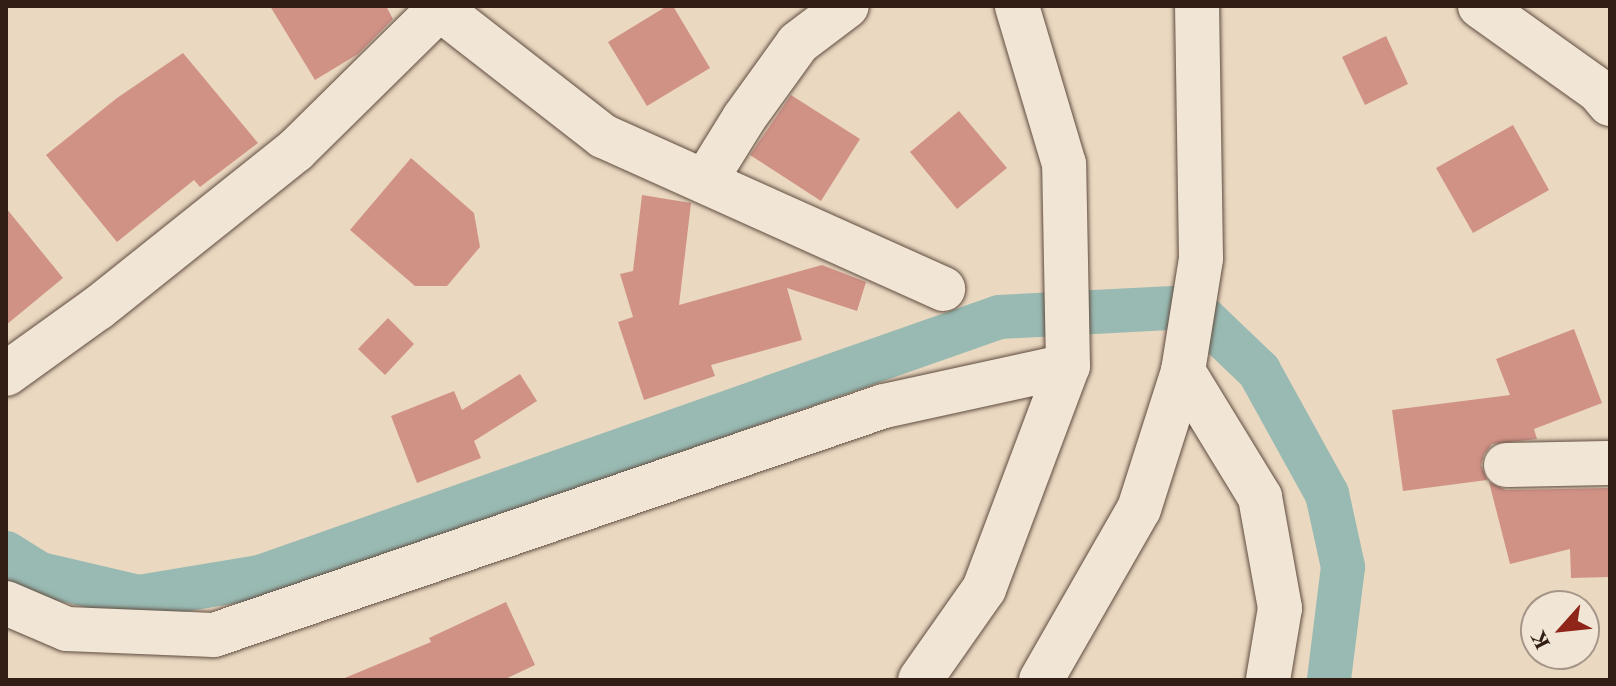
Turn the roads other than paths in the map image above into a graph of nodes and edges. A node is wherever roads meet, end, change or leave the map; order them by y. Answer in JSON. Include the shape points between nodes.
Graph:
{"nodes":[{"id":1,"x":847,"y":6,"type":"edge"},
{"id":2,"x":1017,"y":6,"type":"edge"},
{"id":3,"x":1197,"y":6,"type":"edge"},
{"id":4,"x":1480,"y":6,"type":"edge"},
{"id":5,"x":437,"y":8,"type":"edge"},
{"id":6,"x":1610,"y":104,"type":"edge"},
{"id":7,"x":705,"y":181,"type":"junction"},
{"id":8,"x":943,"y":289,"type":"dead end"},
{"id":9,"x":1067,"y":354,"type":"junction"},
{"id":10,"x":1185,"y":361,"type":"junction"},
{"id":11,"x":6,"y":374,"type":"edge"},
{"id":12,"x":1610,"y":463,"type":"edge"},
{"id":13,"x":1506,"y":465,"type":"dead end"},
{"id":14,"x":6,"y":603,"type":"edge"},
{"id":15,"x":920,"y":680,"type":"edge"},
{"id":16,"x":1041,"y":680,"type":"edge"},
{"id":17,"x":1268,"y":680,"type":"edge"}],
"edges":[{"from":1,"to":7,"type":"street","via":[[798,43]]},
{"from":2,"to":9,"type":"street","via":[[1064,164]]},
{"from":3,"to":10,"type":"street","via":[[1201,258]]},
{"from":4,"to":6,"type":"street"},
{"from":5,"to":7,"type":"street","via":[[603,136]]},
{"from":5,"to":11,"type":"street","via":[[296,150],[98,308]]},
{"from":7,"to":8,"type":"street"},
{"from":9,"to":14,"type":"street","via":[[884,406],[214,635],[67,629]]},
{"from":9,"to":15,"type":"street","via":[[984,589]]},
{"from":10,"to":16,"type":"street","via":[[1139,509]]},
{"from":10,"to":17,"type":"street","via":[[1260,497],[1280,608]]},
{"from":12,"to":13,"type":"street"}]}
